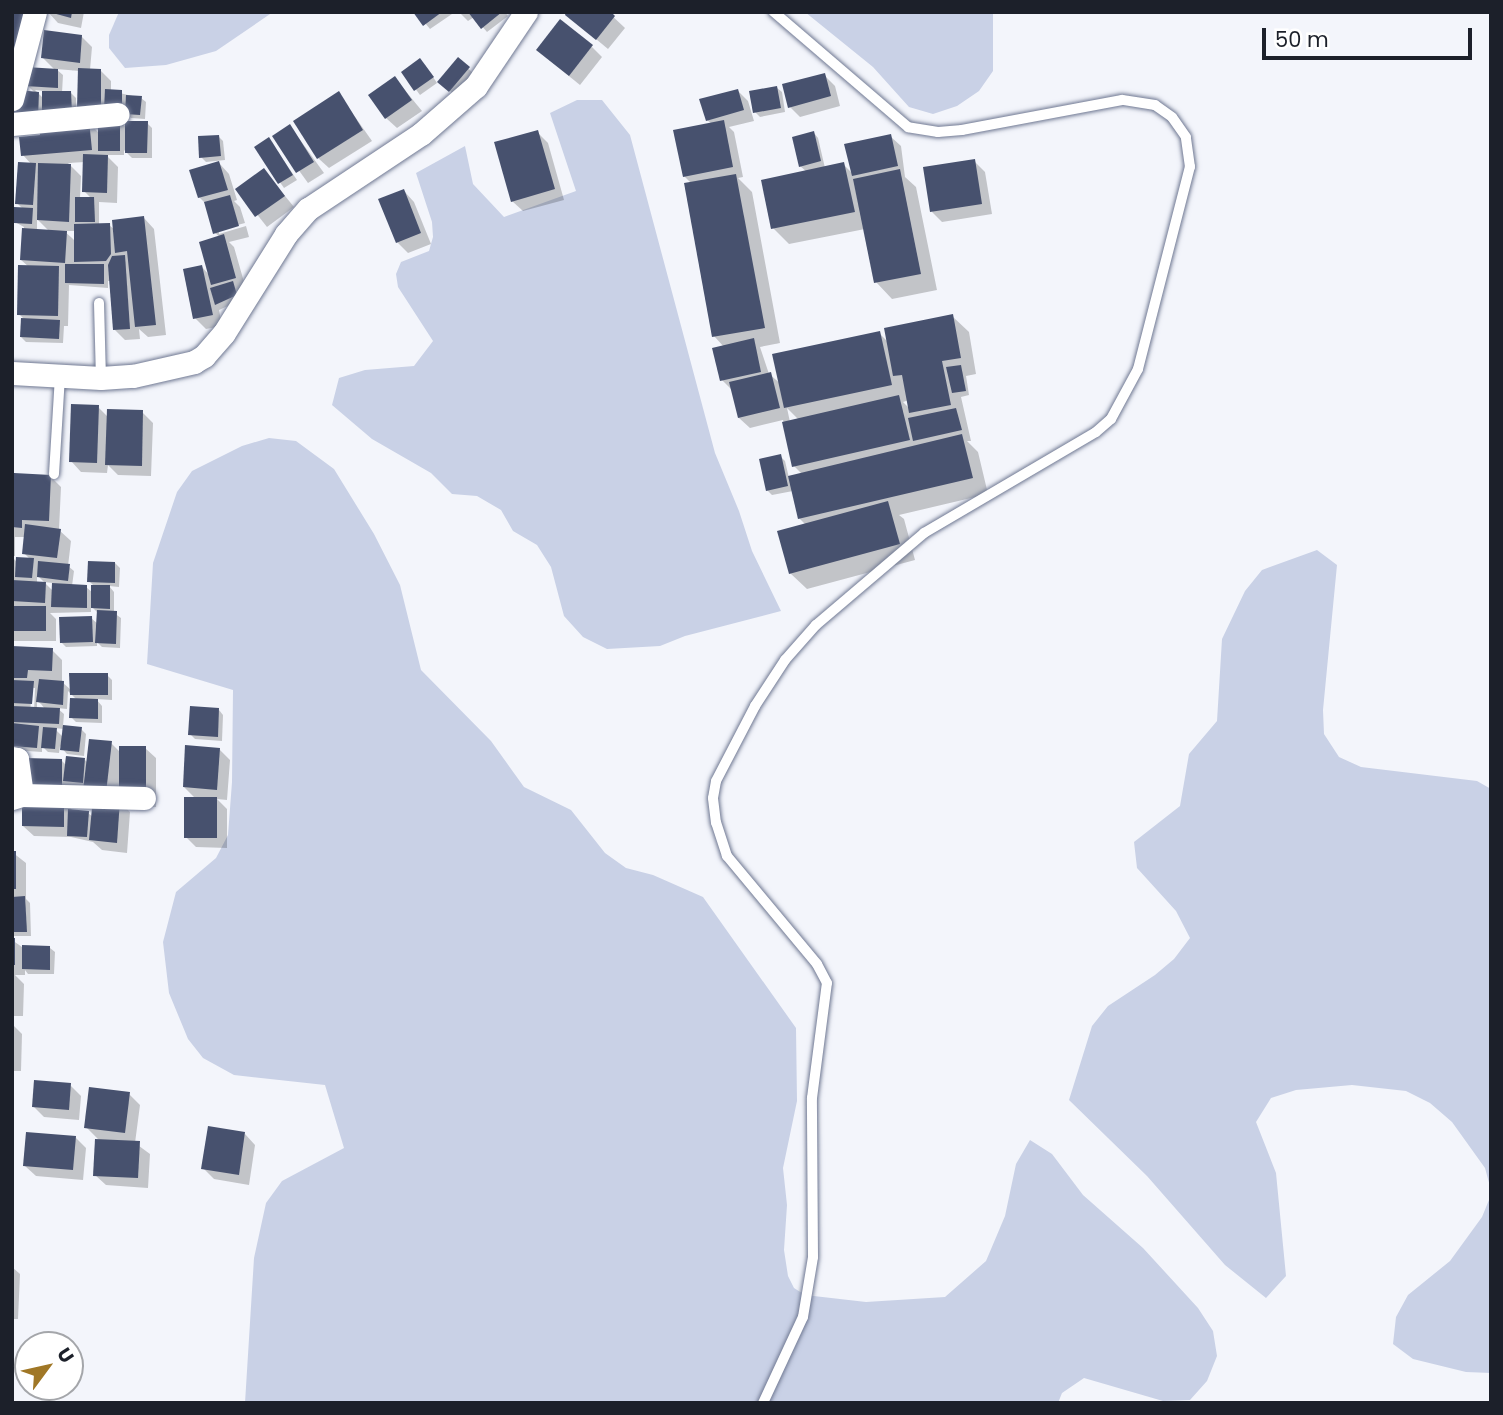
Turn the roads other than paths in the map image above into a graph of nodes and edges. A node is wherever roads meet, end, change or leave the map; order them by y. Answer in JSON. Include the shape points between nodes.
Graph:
{"nodes":[{"id":1,"x":35,"y":12,"type":"edge"},
{"id":2,"x":526,"y":12,"type":"edge"},
{"id":3,"x":774,"y":12,"type":"edge"},
{"id":4,"x":12,"y":99,"type":"edge"},
{"id":5,"x":118,"y":114,"type":"dead end"},
{"id":6,"x":12,"y":124,"type":"edge"},
{"id":7,"x":99,"y":303,"type":"dead end"},
{"id":8,"x":12,"y":373,"type":"edge"},
{"id":9,"x":60,"y":375,"type":"junction"},
{"id":10,"x":101,"y":378,"type":"junction"},
{"id":11,"x":54,"y":474,"type":"dead end"},
{"id":12,"x":12,"y":758,"type":"edge"},
{"id":13,"x":17,"y":797,"type":"edge"},
{"id":14,"x":144,"y":798,"type":"dead end"},
{"id":15,"x":763,"y":1403,"type":"edge"}],
"edges":[{"from":1,"to":4,"type":"street"},
{"from":2,"to":10,"type":"street","via":[[476,86],[421,134],[308,209],[286,234],[224,333],[204,356],[133,376]]},
{"from":3,"to":15,"type":"lane","via":[[908,127],[962,130],[1122,100],[1144,103],[1172,117],[1186,137],[1190,167],[1138,369],[1111,419],[924,533],[816,625],[785,660],[755,706],[716,781],[716,823],[727,856],[817,964],[827,984],[812,1098],[813,1258],[803,1317]]},
{"from":5,"to":6,"type":"street"},
{"from":7,"to":10,"type":"lane"},
{"from":8,"to":9,"type":"street"},
{"from":9,"to":10,"type":"street"},
{"from":9,"to":11,"type":"lane"},
{"from":12,"to":13,"type":"street","via":[[17,759]]},
{"from":13,"to":14,"type":"street"}]}
